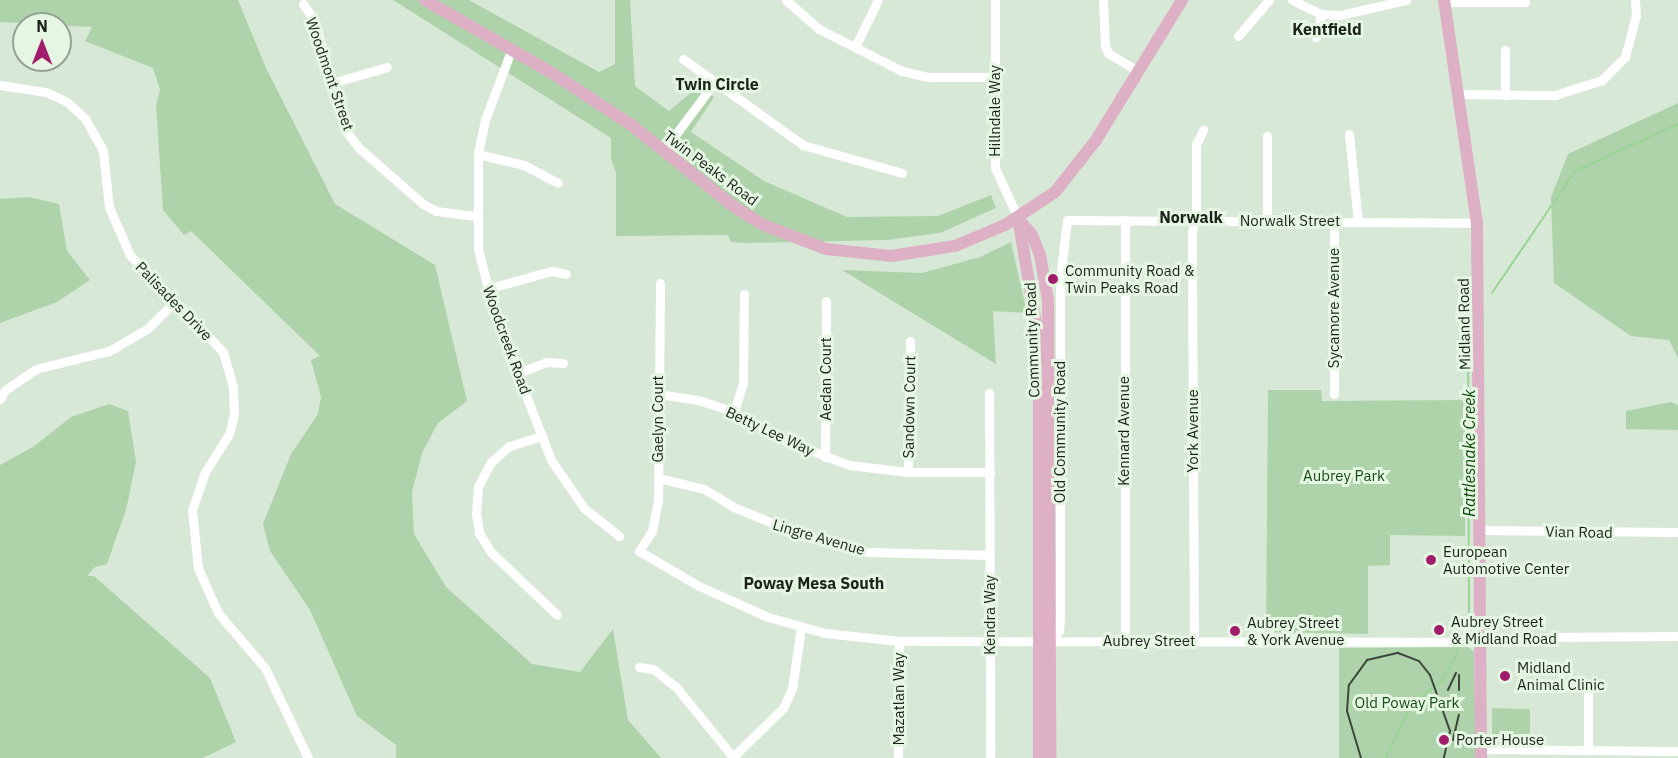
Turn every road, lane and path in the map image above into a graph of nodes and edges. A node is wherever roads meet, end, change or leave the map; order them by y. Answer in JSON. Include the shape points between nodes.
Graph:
{"nodes":[{"id":1,"x":425,"y":0,"type":"edge"},
{"id":2,"x":786,"y":0,"type":"edge"},
{"id":3,"x":879,"y":0,"type":"edge"},
{"id":4,"x":994,"y":0,"type":"edge"},
{"id":5,"x":1103,"y":0,"type":"edge"},
{"id":6,"x":1182,"y":0,"type":"edge"},
{"id":7,"x":1269,"y":0,"type":"edge"},
{"id":8,"x":1292,"y":0,"type":"edge"},
{"id":9,"x":1406,"y":0,"type":"edge"},
{"id":10,"x":1635,"y":0,"type":"edge"},
{"id":11,"x":1444,"y":1,"type":"edge"},
{"id":12,"x":1525,"y":2,"type":"dead end"},
{"id":13,"x":303,"y":4,"type":"dead end"},
{"id":14,"x":1321,"y":14,"type":"junction"},
{"id":15,"x":1238,"y":36,"type":"dead end"},
{"id":16,"x":1316,"y":37,"type":"dead end"},
{"id":17,"x":855,"y":47,"type":"junction"},
{"id":18,"x":512,"y":48,"type":"junction"},
{"id":19,"x":1505,"y":50,"type":"dead end"},
{"id":20,"x":682,"y":59,"type":"dead end"},
{"id":21,"x":387,"y":67,"type":"dead end"},
{"id":22,"x":1138,"y":71,"type":"junction"},
{"id":23,"x":994,"y":77,"type":"junction"},
{"id":24,"x":332,"y":83,"type":"junction"},
{"id":25,"x":714,"y":83,"type":"junction"},
{"id":26,"x":0,"y":85,"type":"edge"},
{"id":27,"x":1456,"y":94,"type":"junction"},
{"id":28,"x":1505,"y":95,"type":"junction"},
{"id":29,"x":1203,"y":130,"type":"dead end"},
{"id":30,"x":1349,"y":134,"type":"dead end"},
{"id":31,"x":1267,"y":136,"type":"dead end"},
{"id":32,"x":664,"y":150,"type":"junction"},
{"id":33,"x":478,"y":154,"type":"junction"},
{"id":34,"x":902,"y":173,"type":"dead end"},
{"id":35,"x":558,"y":183,"type":"dead end"},
{"id":36,"x":476,"y":216,"type":"junction"},
{"id":37,"x":1018,"y":218,"type":"junction"},
{"id":38,"x":1067,"y":220,"type":"joint"},
{"id":39,"x":1125,"y":220,"type":"junction"},
{"id":40,"x":1194,"y":221,"type":"junction"},
{"id":41,"x":1267,"y":221,"type":"junction"},
{"id":42,"x":1334,"y":222,"type":"junction"},
{"id":43,"x":1359,"y":222,"type":"junction"},
{"id":44,"x":1477,"y":222,"type":"junction"},
{"id":45,"x":566,"y":274,"type":"dead end"},
{"id":46,"x":660,"y":284,"type":"dead end"},
{"id":47,"x":487,"y":289,"type":"junction"},
{"id":48,"x":744,"y":294,"type":"dead end"},
{"id":49,"x":826,"y":301,"type":"dead end"},
{"id":50,"x":174,"y":302,"type":"junction"},
{"id":51,"x":910,"y":341,"type":"dead end"},
{"id":52,"x":564,"y":363,"type":"dead end"},
{"id":53,"x":518,"y":373,"type":"junction"},
{"id":54,"x":989,"y":393,"type":"dead end"},
{"id":55,"x":658,"y":394,"type":"junction"},
{"id":56,"x":1334,"y":394,"type":"dead end"},
{"id":57,"x":0,"y":399,"type":"edge"},
{"id":58,"x":734,"y":412,"type":"junction"},
{"id":59,"x":542,"y":436,"type":"junction"},
{"id":60,"x":825,"y":457,"type":"junction"},
{"id":61,"x":908,"y":472,"type":"junction"},
{"id":62,"x":990,"y":472,"type":"junction"},
{"id":63,"x":658,"y":478,"type":"junction"},
{"id":64,"x":1481,"y":530,"type":"junction"},
{"id":65,"x":1678,"y":532,"type":"edge"},
{"id":66,"x":619,"y":536,"type":"dead end"},
{"id":67,"x":639,"y":551,"type":"joint"},
{"id":68,"x":990,"y":555,"type":"junction"},
{"id":69,"x":557,"y":615,"type":"dead end"},
{"id":70,"x":801,"y":627,"type":"junction"},
{"id":71,"x":1678,"y":636,"type":"edge"},
{"id":72,"x":899,"y":640,"type":"junction"},
{"id":73,"x":990,"y":640,"type":"junction"},
{"id":74,"x":1044,"y":641,"type":"junction"},
{"id":75,"x":1125,"y":641,"type":"junction"},
{"id":76,"x":1194,"y":641,"type":"junction"},
{"id":77,"x":1481,"y":642,"type":"junction"},
{"id":78,"x":639,"y":667,"type":"dead end"},
{"id":79,"x":1588,"y":687,"type":"dead end"},
{"id":80,"x":1588,"y":749,"type":"junction"},
{"id":81,"x":1678,"y":751,"type":"edge"},
{"id":82,"x":1481,"y":753,"type":"edge"},
{"id":83,"x":1548,"y":753,"type":"edge"},
{"id":84,"x":308,"y":758,"type":"edge"},
{"id":85,"x":734,"y":758,"type":"edge"},
{"id":86,"x":898,"y":758,"type":"edge"},
{"id":87,"x":990,"y":758,"type":"edge"},
{"id":88,"x":1039,"y":758,"type":"edge"},
{"id":89,"x":1050,"y":758,"type":"edge"}],
"edges":[{"from":1,"to":18,"type":"main road","name":"Twin Peaks Road"},
{"from":2,"to":17,"type":"street","via":[[819,29]]},
{"from":3,"to":17,"type":"street"},
{"from":4,"to":23,"type":"street","name":"Hillndale Way"},
{"from":5,"to":22,"type":"street","via":[[1108,53]]},
{"from":6,"to":22,"type":"main road","name":"Twin Peaks Road"},
{"from":7,"to":15,"type":"street"},
{"from":8,"to":14,"type":"street"},
{"from":9,"to":14,"type":"street","via":[[1354,14]]},
{"from":10,"to":28,"type":"street","via":[[1636,15],[1625,57],[1602,80],[1555,95]]},
{"from":11,"to":12,"type":"street"},
{"from":11,"to":27,"type":"main road","name":"Midland Road"},
{"from":13,"to":24,"type":"street","name":"Woodmont Street","via":[[314,20]]},
{"from":14,"to":16,"type":"street"},
{"from":17,"to":23,"type":"street","via":[[918,76]]},
{"from":18,"to":32,"type":"main road","name":"Twin Peaks Road"},
{"from":18,"to":33,"type":"street","name":"Woodcreek Road","via":[[485,120]]},
{"from":19,"to":28,"type":"street"},
{"from":20,"to":25,"type":"street"},
{"from":21,"to":24,"type":"street"},
{"from":22,"to":37,"type":"main road","name":"Twin Peaks Road","via":[[1070,177]]},
{"from":23,"to":37,"type":"street","name":"Hillndale Way","via":[[995,168]]},
{"from":24,"to":36,"type":"street","name":"Woodmont Street","via":[[345,130],[359,148],[423,204],[436,211]]},
{"from":25,"to":32,"type":"street"},
{"from":25,"to":34,"type":"street","via":[[803,145]]},
{"from":26,"to":50,"type":"street","name":"Palisades Drive","via":[[46,92],[67,102],[84,118],[102,152],[114,226],[130,255]]},
{"from":27,"to":28,"type":"street"},
{"from":27,"to":44,"type":"main road","name":"Midland Road"},
{"from":29,"to":40,"type":"street","name":"York Avenue","via":[[1196,144]]},
{"from":30,"to":43,"type":"street"},
{"from":31,"to":41,"type":"street"},
{"from":32,"to":37,"type":"main road","name":"Twin Peaks Road","via":[[733,206],[764,225],[793,239],[837,251],[891,256],[924,252],[955,246]]},
{"from":33,"to":35,"type":"street","via":[[524,165]]},
{"from":33,"to":36,"type":"street","name":"Woodcreek Road"},
{"from":36,"to":47,"type":"street","name":"Woodcreek Road"},
{"from":37,"to":74,"type":"main road","name":"Community Road","via":[[1019,240],[1035,298],[1039,341]]},
{"from":38,"to":39,"type":"street","name":"Norwalk Street"},
{"from":38,"to":74,"type":"street","name":"Old Community Road","via":[[1060,278],[1060,618],[1059,631]]},
{"from":39,"to":40,"type":"street","name":"Norwalk Street"},
{"from":39,"to":75,"type":"street","name":"Kennard Avenue"},
{"from":40,"to":41,"type":"street","name":"Norwalk Street"},
{"from":40,"to":76,"type":"street","name":"York Avenue"},
{"from":41,"to":42,"type":"street","name":"Norwalk Street"},
{"from":42,"to":43,"type":"street","name":"Norwalk Street"},
{"from":42,"to":56,"type":"street","name":"Sycamore Avenue"},
{"from":43,"to":44,"type":"street","name":"Norwalk Street"},
{"from":44,"to":64,"type":"main road","name":"Midland Road"},
{"from":45,"to":47,"type":"street","via":[[551,271]]},
{"from":46,"to":55,"type":"street","name":"Gaelyn Court"},
{"from":47,"to":53,"type":"street","name":"Woodcreek Road"},
{"from":48,"to":58,"type":"street","via":[[743,382]]},
{"from":49,"to":60,"type":"street","name":"Aedan Court"},
{"from":50,"to":57,"type":"street","via":[[147,329],[108,351],[36,369],[5,390]]},
{"from":50,"to":84,"type":"street","name":"Palisades Drive","via":[[223,352],[233,387],[234,414],[229,434],[205,472],[192,510],[200,575],[218,613],[265,668]]},
{"from":51,"to":61,"type":"street","name":"Sandown Court"},
{"from":52,"to":53,"type":"street","via":[[547,362]]},
{"from":53,"to":59,"type":"street","name":"Woodcreek Road"},
{"from":54,"to":62,"type":"street","name":"Kendra Way"},
{"from":55,"to":58,"type":"street","name":"Betty Lee Way","via":[[698,400]]},
{"from":55,"to":63,"type":"street","name":"Gaelyn Court"},
{"from":58,"to":60,"type":"street","name":"Betty Lee Way"},
{"from":59,"to":66,"type":"street","name":"Woodcreek Road","via":[[566,487],[584,508]]},
{"from":59,"to":69,"type":"street","via":[[509,446],[490,462],[478,486],[476,513],[479,533],[490,552]]},
{"from":60,"to":61,"type":"street","name":"Betty Lee Way"},
{"from":61,"to":62,"type":"street","name":"Betty Lee Way"},
{"from":62,"to":68,"type":"street","name":"Kendra Way"},
{"from":63,"to":67,"type":"street","name":"Gaelyn Court","via":[[652,531]]},
{"from":63,"to":68,"type":"street","name":"Lingre Avenue","via":[[704,489],[736,508],[806,537],[867,552]]},
{"from":64,"to":65,"type":"street","name":"Vian Road"},
{"from":64,"to":77,"type":"main road","name":"Midland Road"},
{"from":67,"to":70,"type":"street","name":"Aubrey Street","via":[[720,597]]},
{"from":68,"to":73,"type":"street","name":"Kendra Way"},
{"from":70,"to":72,"type":"street","name":"Aubrey Street"},
{"from":70,"to":85,"type":"street","via":[[792,689],[783,708]]},
{"from":71,"to":77,"type":"street","name":"Aubrey Street","via":[[1544,637],[1521,642]]},
{"from":72,"to":73,"type":"street","name":"Aubrey Street"},
{"from":72,"to":86,"type":"street","name":"Mazatlan Way"},
{"from":73,"to":74,"type":"street","name":"Aubrey Street"},
{"from":73,"to":87,"type":"street","name":"Kendra Way"},
{"from":74,"to":75,"type":"street","name":"Aubrey Street"},
{"from":74,"to":88,"type":"main road","name":"Community Road"},
{"from":74,"to":89,"type":"main road","name":"Community Road"},
{"from":75,"to":76,"type":"street","name":"Aubrey Street"},
{"from":76,"to":77,"type":"street","name":"Aubrey Street"},
{"from":77,"to":82,"type":"main road","name":"Midland Road"},
{"from":78,"to":85,"type":"street","via":[[653,669],[676,687]]},
{"from":79,"to":80,"type":"street"},
{"from":80,"to":81,"type":"street"},
{"from":80,"to":83,"type":"street"},
{"from":82,"to":83,"type":"street"}]}
